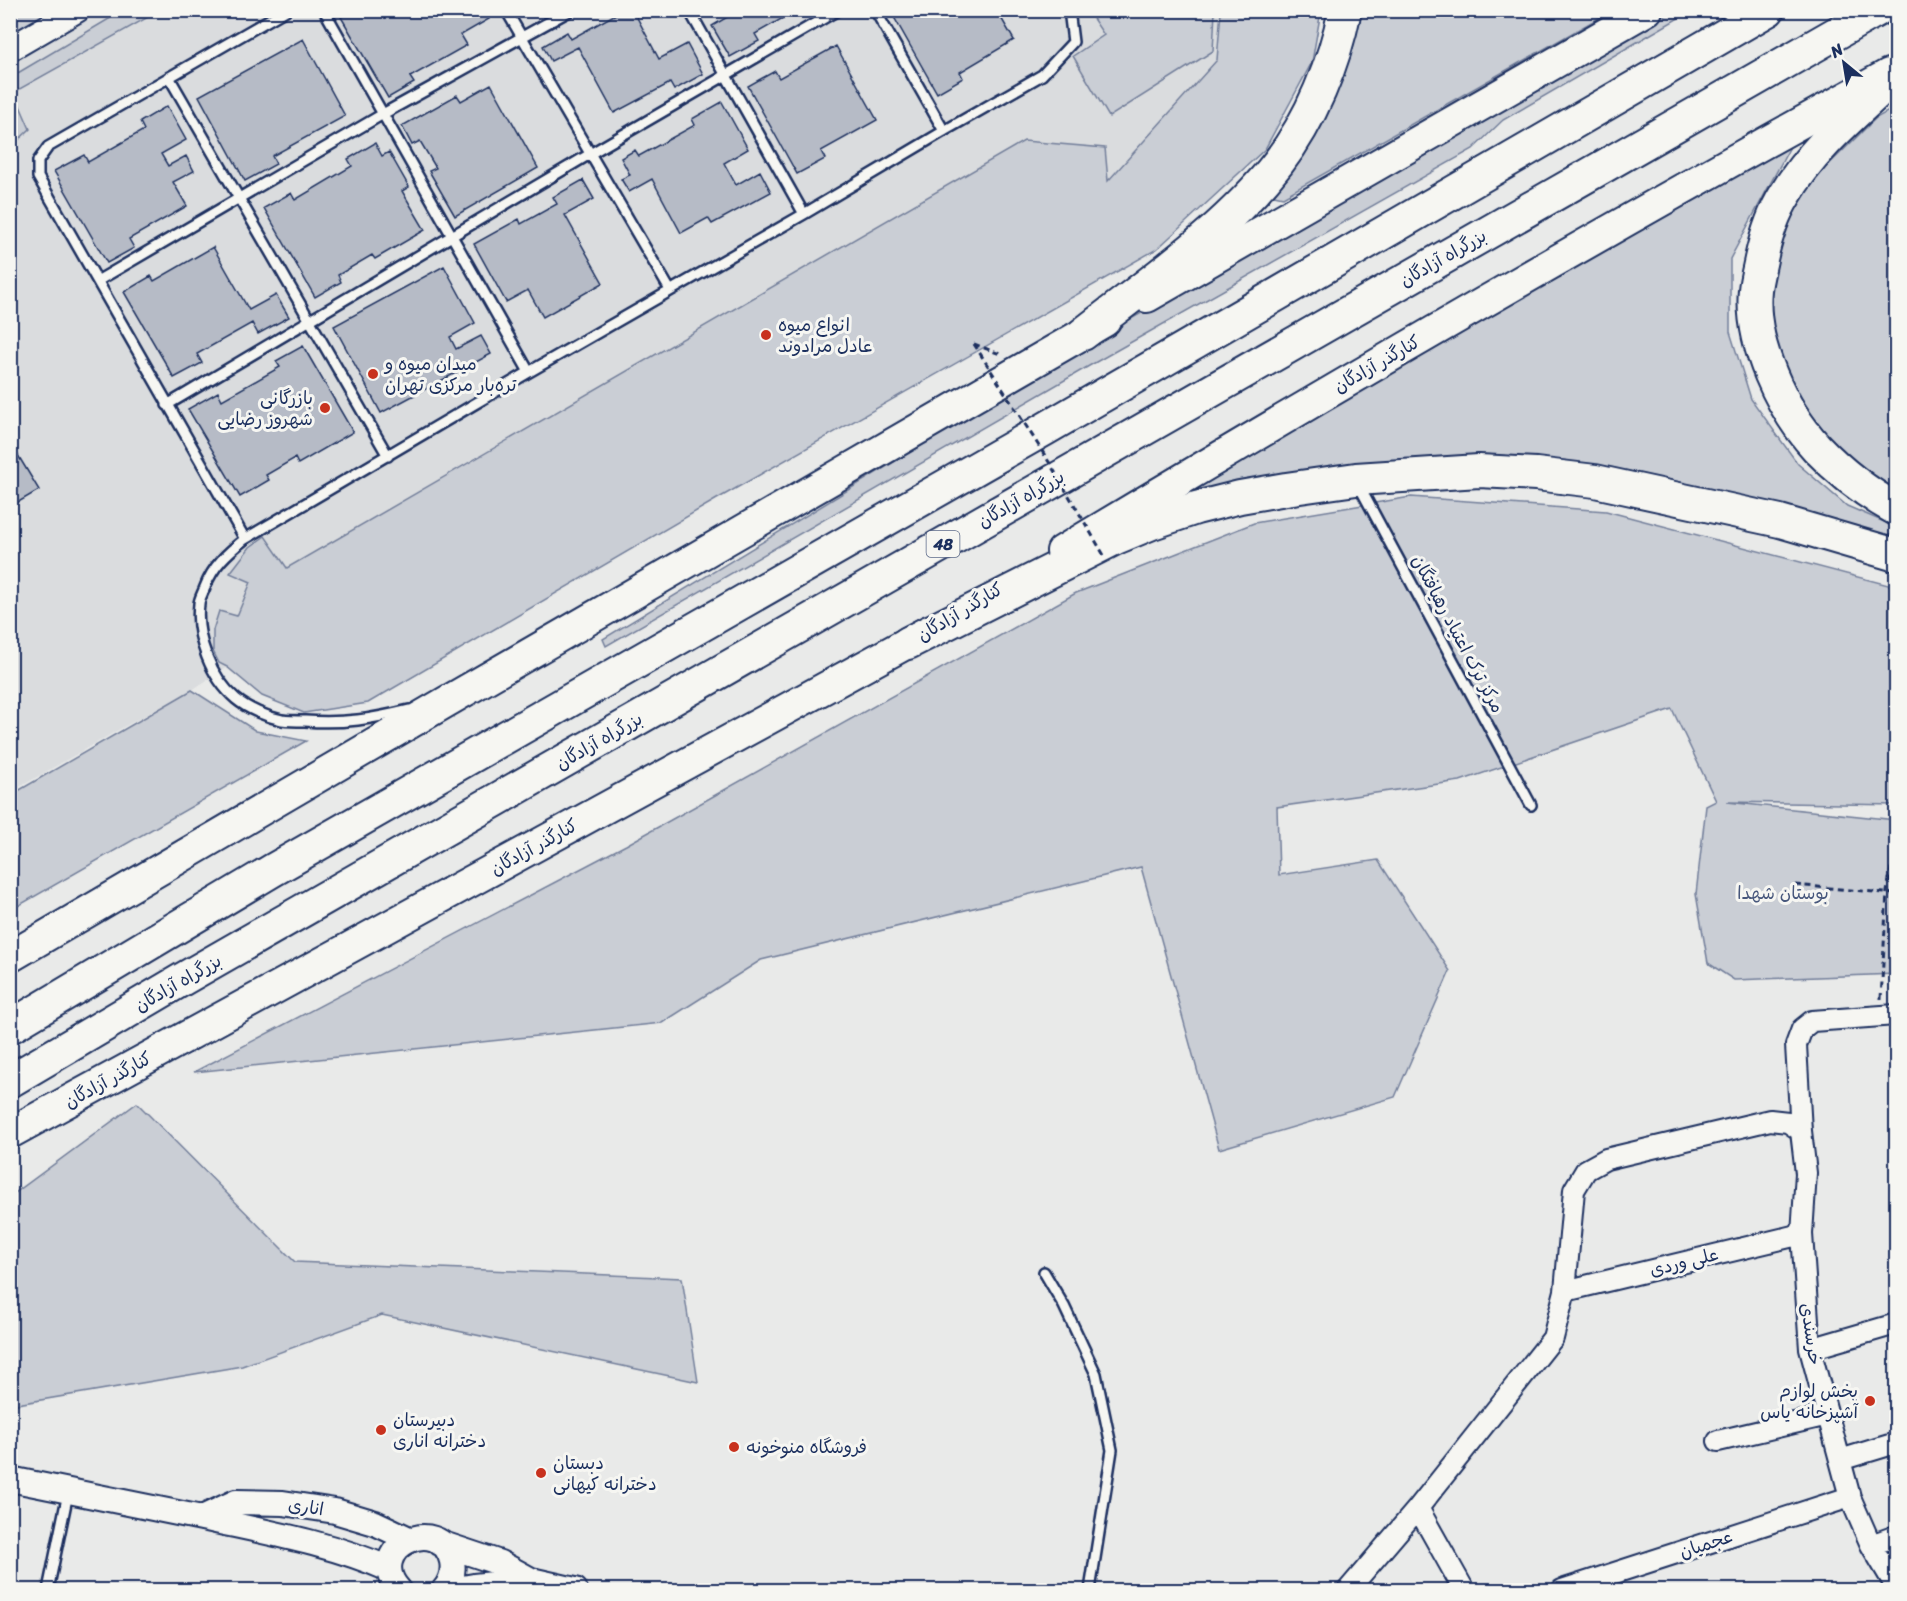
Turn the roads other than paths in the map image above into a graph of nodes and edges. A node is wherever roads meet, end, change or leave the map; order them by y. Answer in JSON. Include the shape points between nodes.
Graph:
{"nodes":[{"id":1,"x":77,"y":10,"type":"edge"},
{"id":2,"x":286,"y":10,"type":"edge"},
{"id":3,"x":324,"y":10,"type":"edge"},
{"id":4,"x":507,"y":10,"type":"edge"},
{"id":5,"x":571,"y":10,"type":"edge"},
{"id":6,"x":689,"y":10,"type":"edge"},
{"id":7,"x":838,"y":10,"type":"edge"},
{"id":8,"x":875,"y":10,"type":"edge"},
{"id":9,"x":1069,"y":10,"type":"edge"},
{"id":10,"x":1345,"y":10,"type":"edge"},
{"id":11,"x":1647,"y":10,"type":"edge"},
{"id":12,"x":1768,"y":10,"type":"edge"},
{"id":13,"x":1877,"y":10,"type":"edge"},
{"id":14,"x":522,"y":38,"type":"junction"},
{"id":15,"x":10,"y":49,"type":"edge"},
{"id":16,"x":1896,"y":69,"type":"edge"},
{"id":17,"x":726,"y":75,"type":"junction"},
{"id":18,"x":1896,"y":75,"type":"edge"},
{"id":19,"x":169,"y":77,"type":"junction"},
{"id":20,"x":383,"y":114,"type":"junction"},
{"id":21,"x":944,"y":131,"type":"junction"},
{"id":22,"x":590,"y":154,"type":"junction"},
{"id":23,"x":239,"y":198,"type":"junction"},
{"id":24,"x":804,"y":214,"type":"junction"},
{"id":25,"x":452,"y":236,"type":"junction"},
{"id":26,"x":99,"y":280,"type":"junction"},
{"id":27,"x":670,"y":290,"type":"junction"},
{"id":28,"x":309,"y":320,"type":"junction"},
{"id":29,"x":1083,"y":334,"type":"junction"},
{"id":30,"x":529,"y":372,"type":"junction"},
{"id":31,"x":167,"y":405,"type":"junction"},
{"id":32,"x":388,"y":456,"type":"junction"},
{"id":33,"x":1356,"y":479,"type":"junction"},
{"id":34,"x":1896,"y":509,"type":"edge"},
{"id":35,"x":245,"y":539,"type":"junction"},
{"id":36,"x":1896,"y":555,"type":"edge"},
{"id":37,"x":908,"y":643,"type":"junction"},
{"id":38,"x":447,"y":702,"type":"junction"},
{"id":39,"x":1531,"y":805,"type":"dead end"},
{"id":40,"x":10,"y":957,"type":"edge"},
{"id":41,"x":1888,"y":1015,"type":"edge"},
{"id":42,"x":10,"y":1027,"type":"edge"},
{"id":43,"x":10,"y":1081,"type":"edge"},
{"id":44,"x":1801,"y":1131,"type":"junction"},
{"id":45,"x":10,"y":1133,"type":"edge"},
{"id":46,"x":1802,"y":1234,"type":"junction"},
{"id":47,"x":1044,"y":1272,"type":"dead end"},
{"id":48,"x":1565,"y":1291,"type":"junction"},
{"id":49,"x":1896,"y":1324,"type":"edge"},
{"id":50,"x":1809,"y":1349,"type":"junction"},
{"id":51,"x":1828,"y":1415,"type":"junction"},
{"id":52,"x":1718,"y":1441,"type":"dead end"},
{"id":53,"x":1896,"y":1443,"type":"edge"},
{"id":54,"x":1840,"y":1460,"type":"junction"},
{"id":55,"x":10,"y":1479,"type":"edge"},
{"id":56,"x":68,"y":1491,"type":"junction"},
{"id":57,"x":1850,"y":1497,"type":"junction"},
{"id":58,"x":1418,"y":1508,"type":"junction"},
{"id":59,"x":201,"y":1518,"type":"junction"},
{"id":60,"x":1896,"y":1536,"type":"edge"},
{"id":61,"x":410,"y":1539,"type":"junction"},
{"id":62,"x":440,"y":1543,"type":"junction"},
{"id":63,"x":1871,"y":1545,"type":"junction"},
{"id":64,"x":531,"y":1580,"type":"junction"},
{"id":65,"x":394,"y":1584,"type":"edge"},
{"id":66,"x":1896,"y":1587,"type":"edge"},
{"id":67,"x":48,"y":1590,"type":"edge"},
{"id":68,"x":444,"y":1590,"type":"edge"},
{"id":69,"x":451,"y":1590,"type":"edge"},
{"id":70,"x":575,"y":1590,"type":"edge"},
{"id":71,"x":1090,"y":1590,"type":"edge"},
{"id":72,"x":1348,"y":1590,"type":"edge"},
{"id":73,"x":1464,"y":1590,"type":"edge"},
{"id":74,"x":1562,"y":1590,"type":"edge"}],
"edges":[{"from":1,"to":15,"type":"street"},
{"from":2,"to":19,"type":"lane"},
{"from":3,"to":20,"type":"lane"},
{"from":4,"to":14,"type":"lane"},
{"from":5,"to":14,"type":"lane"},
{"from":6,"to":17,"type":"lane"},
{"from":7,"to":17,"type":"lane"},
{"from":8,"to":21,"type":"lane"},
{"from":9,"to":21,"type":"lane","via":[[1073,42],[1042,75]]},
{"from":10,"to":29,"type":"highway","via":[[1331,63],[1318,93],[1278,163],[1211,233]]},
{"from":11,"to":29,"type":"main road"},
{"from":12,"to":42,"type":"highway","via":[[284,864]]},
{"from":13,"to":43,"type":"highway","name":"بزرگراه آزادگان","number":"48"},
{"from":14,"to":20,"type":"lane"},
{"from":14,"to":22,"type":"lane"},
{"from":16,"to":37,"type":"main road","name":"کنارگذر آزادگان","via":[[1545,266]]},
{"from":17,"to":22,"type":"lane"},
{"from":17,"to":24,"type":"lane"},
{"from":18,"to":34,"type":"highway","via":[[1828,138],[1785,194],[1774,214],[1755,291],[1757,328],[1766,362],[1788,408],[1817,448],[1875,497]]},
{"from":19,"to":23,"type":"lane"},
{"from":19,"to":26,"type":"lane","via":[[48,147],[38,161],[38,177]]},
{"from":20,"to":23,"type":"lane"},
{"from":20,"to":25,"type":"lane"},
{"from":21,"to":24,"type":"lane"},
{"from":22,"to":25,"type":"lane"},
{"from":22,"to":27,"type":"lane"},
{"from":23,"to":26,"type":"lane"},
{"from":23,"to":28,"type":"lane"},
{"from":24,"to":27,"type":"lane"},
{"from":25,"to":28,"type":"lane"},
{"from":25,"to":30,"type":"lane"},
{"from":26,"to":31,"type":"lane"},
{"from":27,"to":30,"type":"lane"},
{"from":28,"to":31,"type":"lane"},
{"from":28,"to":32,"type":"lane"},
{"from":29,"to":38,"type":"main road"},
{"from":30,"to":32,"type":"lane"},
{"from":31,"to":35,"type":"lane"},
{"from":32,"to":35,"type":"lane"},
{"from":33,"to":36,"type":"highway","via":[[1479,471],[1595,481],[1780,521]]},
{"from":33,"to":37,"type":"highway","via":[[1240,497],[1152,523]]},
{"from":33,"to":39,"type":"lane","name":"مرکز ترک اعتیاد رهیافتگان"},
{"from":35,"to":38,"type":"lane","via":[[224,555],[210,574],[199,603],[199,627],[207,657],[236,699],[282,720],[324,723],[364,720]]},
{"from":37,"to":45,"type":"main road","name":"کنارگذر آزادگان"},
{"from":38,"to":40,"type":"main road"},
{"from":41,"to":44,"type":"street","name":"خرسندی","via":[[1812,1021],[1802,1029],[1796,1045]]},
{"from":44,"to":46,"type":"street","name":"خرسندی","via":[[1806,1173]]},
{"from":44,"to":48,"type":"street","via":[[1788,1122],[1770,1120],[1606,1159],[1586,1170],[1574,1190]]},
{"from":46,"to":48,"type":"street","name":"علی وردی"},
{"from":46,"to":50,"type":"street","name":"خرسندی"},
{"from":47,"to":71,"type":"lane","via":[[1096,1374],[1112,1450]]},
{"from":48,"to":58,"type":"street","via":[[1553,1338]]},
{"from":49,"to":50,"type":"street"},
{"from":50,"to":51,"type":"street","name":"خرسندی"},
{"from":51,"to":52,"type":"street"},
{"from":51,"to":54,"type":"street","name":"خرسندی"},
{"from":53,"to":54,"type":"street"},
{"from":54,"to":57,"type":"street","name":"خرسندی"},
{"from":55,"to":56,"type":"street","name":"اناری"},
{"from":56,"to":59,"type":"street","name":"اناری"},
{"from":56,"to":67,"type":"lane"},
{"from":57,"to":63,"type":"street","name":"خرسندی"},
{"from":57,"to":74,"type":"street","name":"عجمیان"},
{"from":58,"to":72,"type":"street"},
{"from":58,"to":73,"type":"street"},
{"from":59,"to":61,"type":"street","name":"اناری","via":[[236,1502],[283,1503],[335,1511]]},
{"from":59,"to":65,"type":"street","name":"اناری","via":[[363,1558]]},
{"from":60,"to":63,"type":"street"},
{"from":61,"to":62,"type":"street","name":"اناری","via":[[430,1538]]},
{"from":61,"to":65,"type":"street","via":[[401,1544],[390,1560]]},
{"from":62,"to":64,"type":"street","via":[[500,1563]]},
{"from":62,"to":68,"type":"street","via":[[447,1549],[453,1567]]},
{"from":63,"to":66,"type":"street","name":"خرسندی"},
{"from":64,"to":69,"type":"street"},
{"from":64,"to":70,"type":"street"}]}
